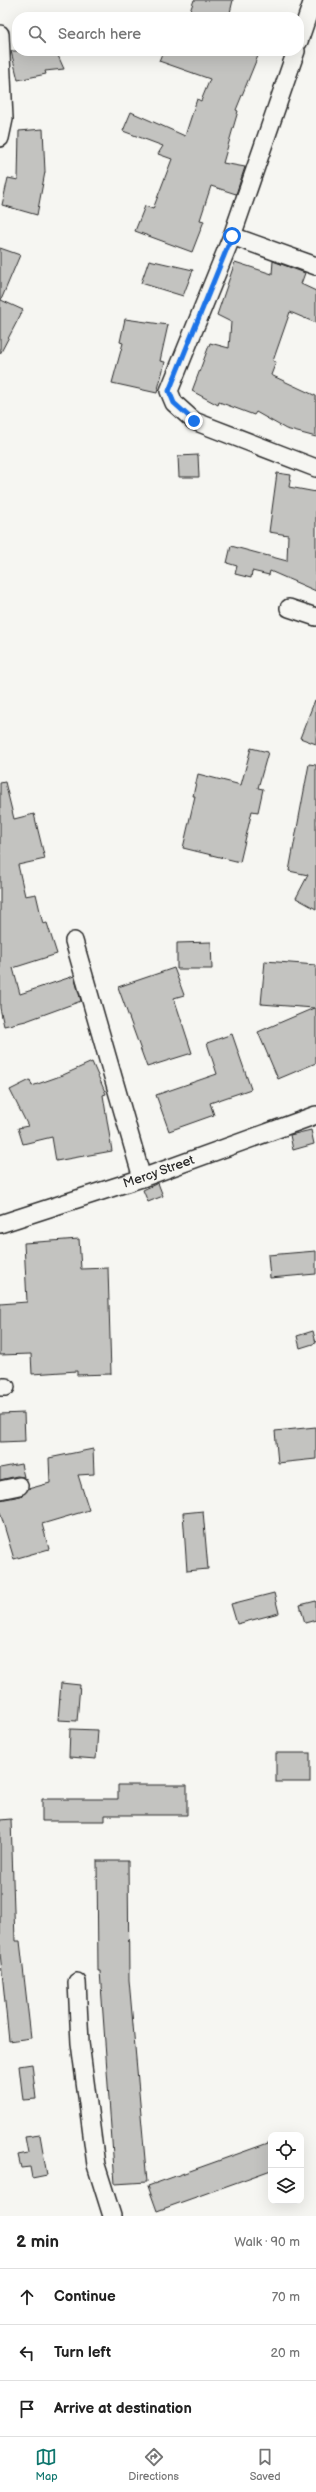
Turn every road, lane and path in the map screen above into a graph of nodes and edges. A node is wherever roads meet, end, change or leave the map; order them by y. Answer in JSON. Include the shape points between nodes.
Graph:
{"nodes":[{"id":1,"x":313,"y":0,"type":"edge"},
{"id":2,"x":304,"y":26,"type":"edge"},
{"id":3,"x":0,"y":34,"type":"edge"},
{"id":4,"x":294,"y":56,"type":"edge"},
{"id":5,"x":0,"y":138,"type":"edge"},
{"id":6,"x":232,"y":236,"type":"junction"},
{"id":7,"x":316,"y":266,"type":"edge"},
{"id":8,"x":316,"y":468,"type":"edge"},
{"id":9,"x":289,"y":608,"type":"dead end"},
{"id":10,"x":316,"y":617,"type":"edge"},
{"id":11,"x":74,"y":941,"type":"dead end"},
{"id":12,"x":316,"y":1115,"type":"edge"},
{"id":13,"x":142,"y":1178,"type":"junction"},
{"id":14,"x":0,"y":1224,"type":"edge"},
{"id":15,"x":19,"y":1486,"type":"dead end"},
{"id":16,"x":0,"y":1490,"type":"edge"},
{"id":17,"x":77,"y":1982,"type":"dead end"},
{"id":18,"x":112,"y":2216,"type":"edge"}],
"edges":[{"from":1,"to":2,"type":"street"},
{"from":3,"to":5,"type":"street","via":[[4,119]]},
{"from":4,"to":6,"type":"street"},
{"from":6,"to":7,"type":"street"},
{"from":6,"to":8,"type":"street","via":[[169,391],[174,403],[194,421]]},
{"from":9,"to":10,"type":"street"},
{"from":11,"to":13,"type":"street"},
{"from":12,"to":13,"type":"street","name":"Mercy Street"},
{"from":13,"to":14,"type":"street","name":"Mercy Street"},
{"from":15,"to":16,"type":"street"},
{"from":17,"to":18,"type":"street","via":[[80,2043],[96,2165]]}]}
